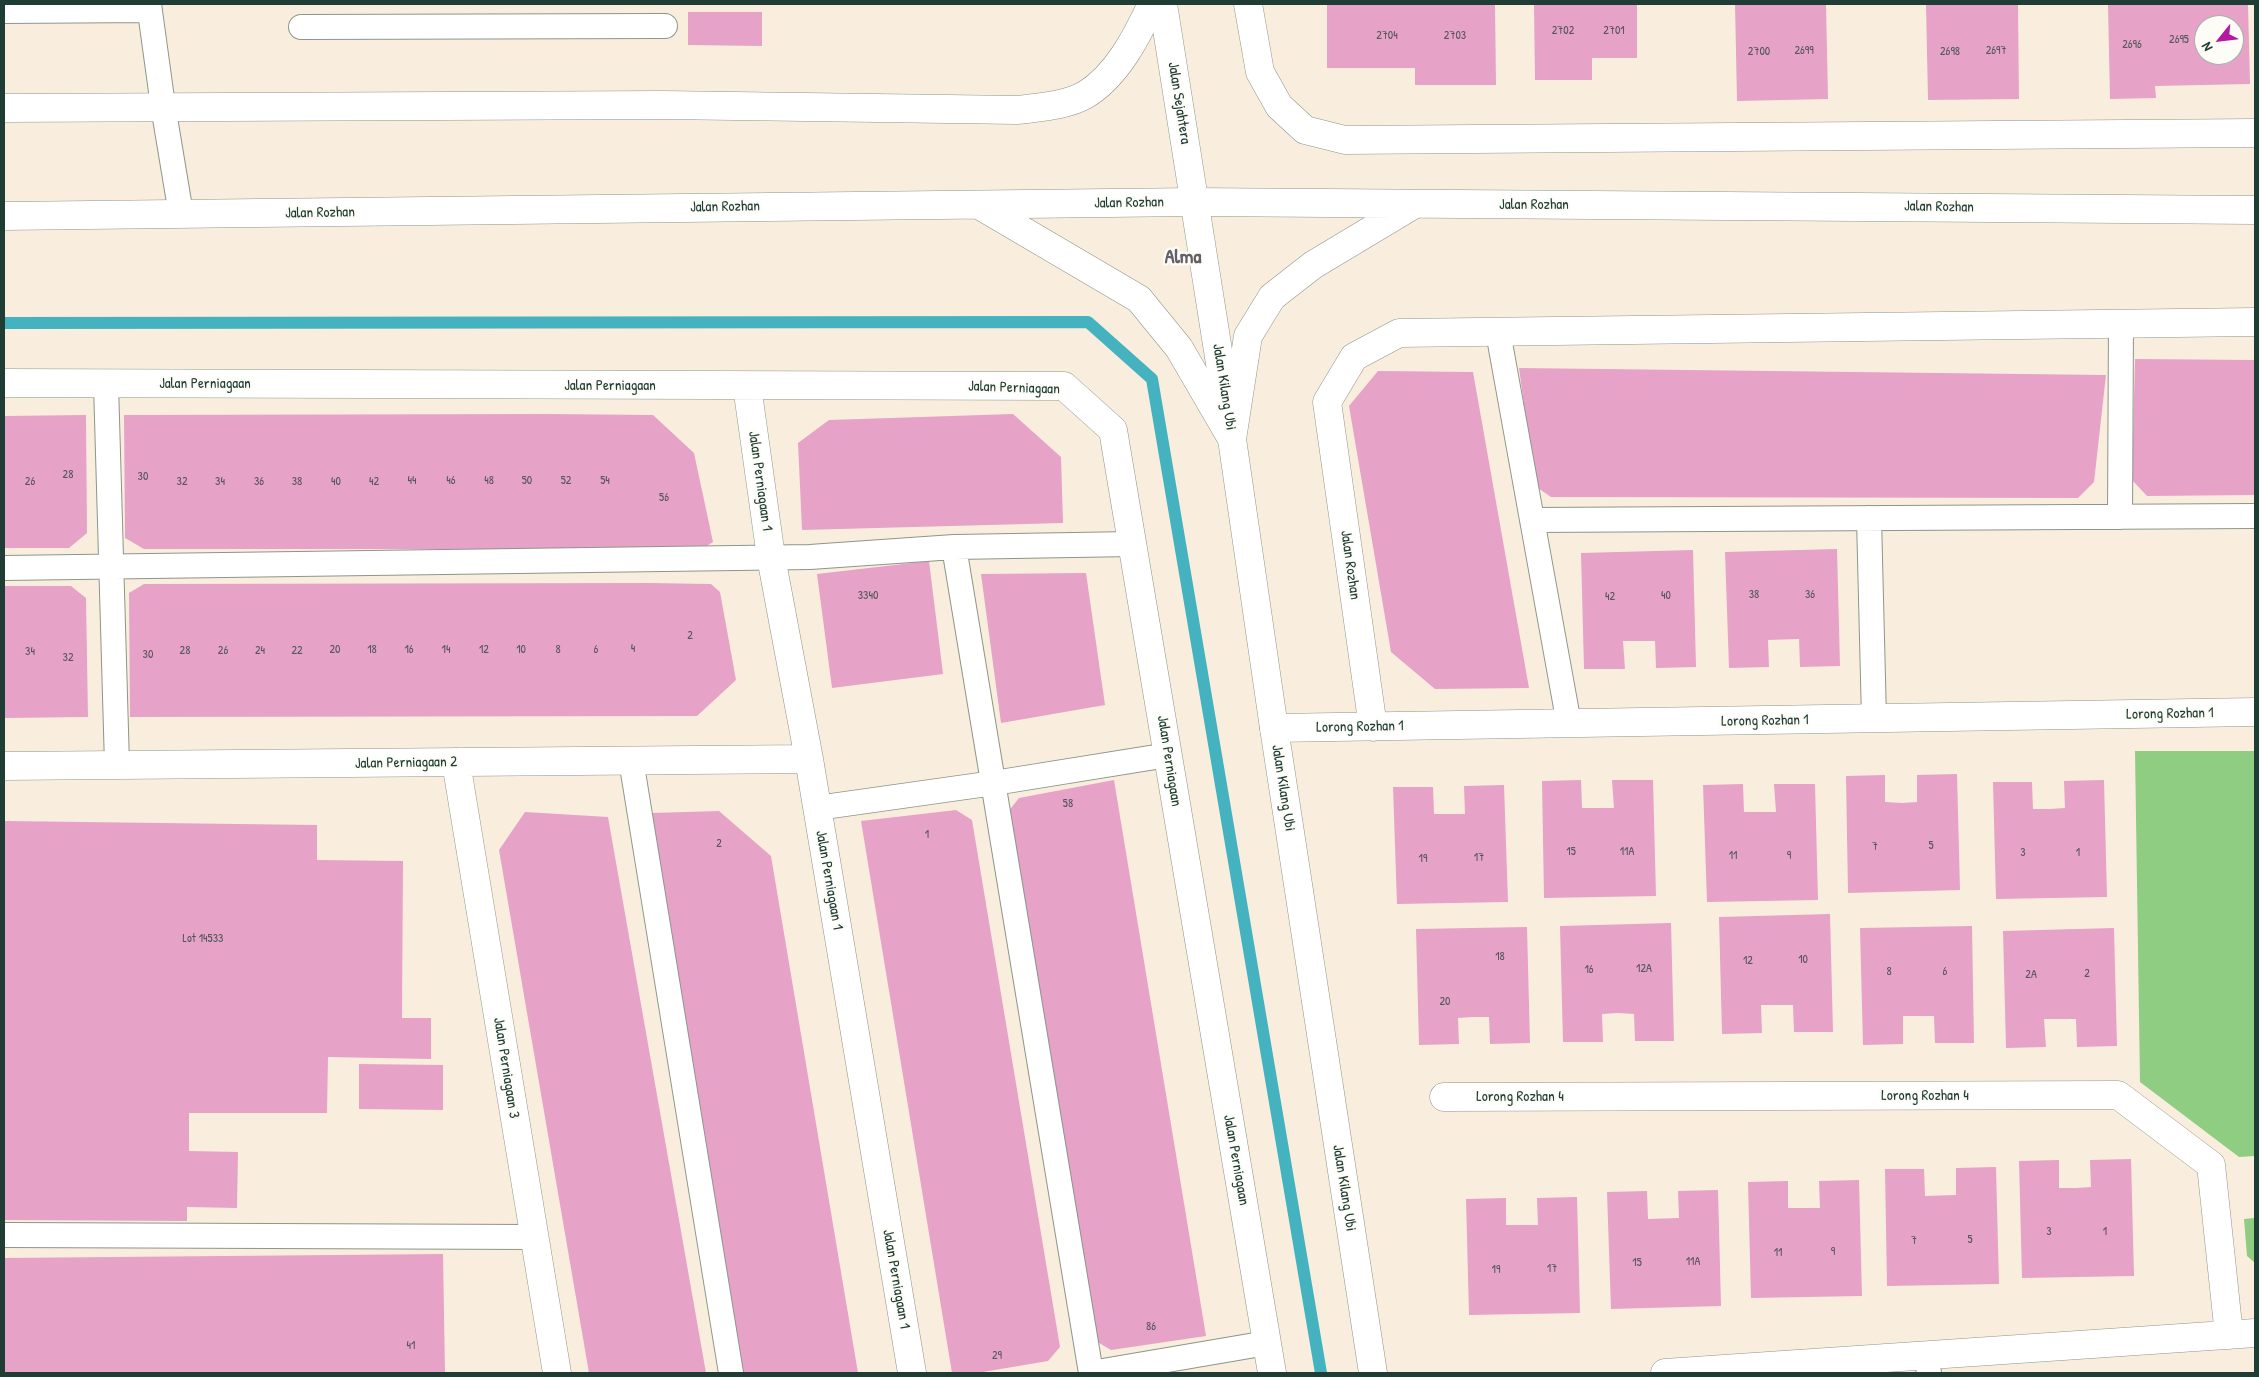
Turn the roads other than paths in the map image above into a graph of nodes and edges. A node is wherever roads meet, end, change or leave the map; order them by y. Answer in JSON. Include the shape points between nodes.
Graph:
{"nodes":[{"id":1,"x":1152,"y":4,"type":"edge"},
{"id":2,"x":1163,"y":4,"type":"edge"},
{"id":3,"x":1248,"y":4,"type":"edge"},
{"id":4,"x":149,"y":7,"type":"edge"},
{"id":5,"x":4,"y":11,"type":"edge"},
{"id":6,"x":301,"y":26,"type":"dead end"},
{"id":7,"x":665,"y":26,"type":"dead end"},
{"id":8,"x":163,"y":106,"type":"junction"},
{"id":9,"x":4,"y":108,"type":"edge"},
{"id":10,"x":2255,"y":133,"type":"edge"},
{"id":11,"x":1194,"y":202,"type":"junction"},
{"id":12,"x":978,"y":204,"type":"junction"},
{"id":13,"x":1413,"y":205,"type":"junction"},
{"id":14,"x":2255,"y":210,"type":"edge"},
{"id":15,"x":182,"y":214,"type":"junction"},
{"id":16,"x":4,"y":216,"type":"edge"},
{"id":17,"x":2255,"y":322,"type":"edge"},
{"id":18,"x":2122,"y":324,"type":"junction"},
{"id":19,"x":1498,"y":332,"type":"junction"},
{"id":20,"x":4,"y":383,"type":"edge"},
{"id":21,"x":106,"y":384,"type":"junction"},
{"id":22,"x":747,"y":386,"type":"junction"},
{"id":23,"x":1232,"y":439,"type":"junction"},
{"id":24,"x":2255,"y":516,"type":"edge"},
{"id":25,"x":2120,"y":517,"type":"junction"},
{"id":26,"x":1869,"y":518,"type":"junction"},
{"id":27,"x":1532,"y":520,"type":"junction"},
{"id":28,"x":1133,"y":544,"type":"junction"},
{"id":29,"x":954,"y":547,"type":"junction"},
{"id":30,"x":771,"y":557,"type":"junction"},
{"id":31,"x":4,"y":568,"type":"edge"},
{"id":32,"x":111,"y":568,"type":"junction"},
{"id":33,"x":2255,"y":712,"type":"edge"},
{"id":34,"x":1874,"y":719,"type":"junction"},
{"id":35,"x":1569,"y":724,"type":"junction"},
{"id":36,"x":1373,"y":727,"type":"junction"},
{"id":37,"x":1274,"y":728,"type":"junction"},
{"id":38,"x":1168,"y":754,"type":"junction"},
{"id":39,"x":809,"y":759,"type":"junction"},
{"id":40,"x":631,"y":760,"type":"junction"},
{"id":41,"x":456,"y":762,"type":"junction"},
{"id":42,"x":117,"y":765,"type":"junction"},
{"id":43,"x":4,"y":766,"type":"edge"},
{"id":44,"x":994,"y":783,"type":"junction"},
{"id":45,"x":817,"y":808,"type":"junction"},
{"id":46,"x":1444,"y":1097,"type":"dead end"},
{"id":47,"x":4,"y":1235,"type":"edge"},
{"id":48,"x":534,"y":1237,"type":"junction"},
{"id":49,"x":2242,"y":1334,"type":"edge"},
{"id":50,"x":1267,"y":1343,"type":"junction"},
{"id":51,"x":1927,"y":1364,"type":"edge"},
{"id":52,"x":557,"y":1373,"type":"edge"},
{"id":53,"x":731,"y":1373,"type":"edge"},
{"id":54,"x":912,"y":1373,"type":"edge"},
{"id":55,"x":1091,"y":1373,"type":"edge"},
{"id":56,"x":1272,"y":1373,"type":"edge"},
{"id":57,"x":1373,"y":1373,"type":"edge"},
{"id":58,"x":1665,"y":1373,"type":"edge"}],
"edges":[{"from":1,"to":8,"type":"street","via":[[1132,46],[1110,73],[1085,95],[1060,104],[1018,110],[663,105]]},
{"from":2,"to":11,"type":"street","name":"Jalan Sejahtera"},
{"from":3,"to":10,"type":"street","via":[[1260,72],[1279,106],[1305,130],[1345,140]]},
{"from":4,"to":5,"type":"lane"},
{"from":4,"to":8,"type":"lane"},
{"from":6,"to":7,"type":"lane"},
{"from":8,"to":9,"type":"street"},
{"from":8,"to":15,"type":"lane"},
{"from":11,"to":12,"type":"street","name":"Jalan Rozhan"},
{"from":11,"to":13,"type":"street","name":"Jalan Rozhan"},
{"from":11,"to":23,"type":"street","name":"Jalan Kilang Ubi"},
{"from":12,"to":15,"type":"street","name":"Jalan Rozhan"},
{"from":12,"to":23,"type":"street","via":[[1139,300],[1179,348]]},
{"from":13,"to":14,"type":"street","name":"Jalan Rozhan"},
{"from":13,"to":23,"type":"street","via":[[1313,265],[1272,297],[1248,336]]},
{"from":15,"to":16,"type":"street","name":"Jalan Rozhan"},
{"from":17,"to":18,"type":"street","name":"Jalan Rozhan"},
{"from":18,"to":19,"type":"street","name":"Jalan Rozhan"},
{"from":18,"to":25,"type":"lane"},
{"from":19,"to":27,"type":"lane"},
{"from":19,"to":36,"type":"street","name":"Jalan Rozhan","via":[[1399,333],[1354,357],[1327,402]]},
{"from":20,"to":21,"type":"street","name":"Jalan Perniagaan"},
{"from":21,"to":22,"type":"street","name":"Jalan Perniagaan"},
{"from":21,"to":32,"type":"lane"},
{"from":22,"to":28,"type":"street","name":"Jalan Perniagaan","via":[[1064,386],[1113,430]]},
{"from":22,"to":30,"type":"street","name":"Jalan Perniagaan 1"},
{"from":23,"to":37,"type":"street","name":"Jalan Kilang Ubi"},
{"from":24,"to":25,"type":"lane"},
{"from":25,"to":26,"type":"lane"},
{"from":26,"to":27,"type":"lane"},
{"from":26,"to":34,"type":"lane"},
{"from":27,"to":35,"type":"lane"},
{"from":28,"to":29,"type":"lane"},
{"from":28,"to":38,"type":"street","name":"Jalan Perniagaan"},
{"from":29,"to":30,"type":"lane"},
{"from":29,"to":44,"type":"lane"},
{"from":30,"to":32,"type":"lane"},
{"from":30,"to":39,"type":"street","name":"Jalan Perniagaan 1"},
{"from":31,"to":32,"type":"lane"},
{"from":32,"to":42,"type":"lane"},
{"from":33,"to":34,"type":"street","name":"Lorong Rozhan 1"},
{"from":34,"to":35,"type":"street","name":"Lorong Rozhan 1"},
{"from":35,"to":36,"type":"street","name":"Lorong Rozhan 1"},
{"from":36,"to":37,"type":"street","name":"Lorong Rozhan 1"},
{"from":37,"to":57,"type":"street","name":"Jalan Kilang Ubi"},
{"from":38,"to":44,"type":"lane"},
{"from":38,"to":50,"type":"street","name":"Jalan Perniagaan"},
{"from":39,"to":40,"type":"street","name":"Jalan Perniagaan 2"},
{"from":39,"to":45,"type":"street","name":"Jalan Perniagaan 1"},
{"from":40,"to":41,"type":"street","name":"Jalan Perniagaan 2"},
{"from":40,"to":53,"type":"lane"},
{"from":41,"to":42,"type":"street","name":"Jalan Perniagaan 2"},
{"from":41,"to":48,"type":"street","name":"Jalan Perniagaan 3"},
{"from":42,"to":43,"type":"street","name":"Jalan Perniagaan 2"},
{"from":44,"to":45,"type":"lane"},
{"from":44,"to":55,"type":"lane"},
{"from":45,"to":54,"type":"street","name":"Jalan Perniagaan 1"},
{"from":46,"to":49,"type":"street","name":"Lorong Rozhan 4","via":[[2118,1095],[2211,1165]]},
{"from":47,"to":48,"type":"lane"},
{"from":48,"to":52,"type":"street","name":"Jalan Perniagaan 3"},
{"from":49,"to":51,"type":"street"},
{"from":50,"to":55,"type":"lane"},
{"from":50,"to":56,"type":"street","name":"Jalan Perniagaan"},
{"from":51,"to":58,"type":"street"}]}
